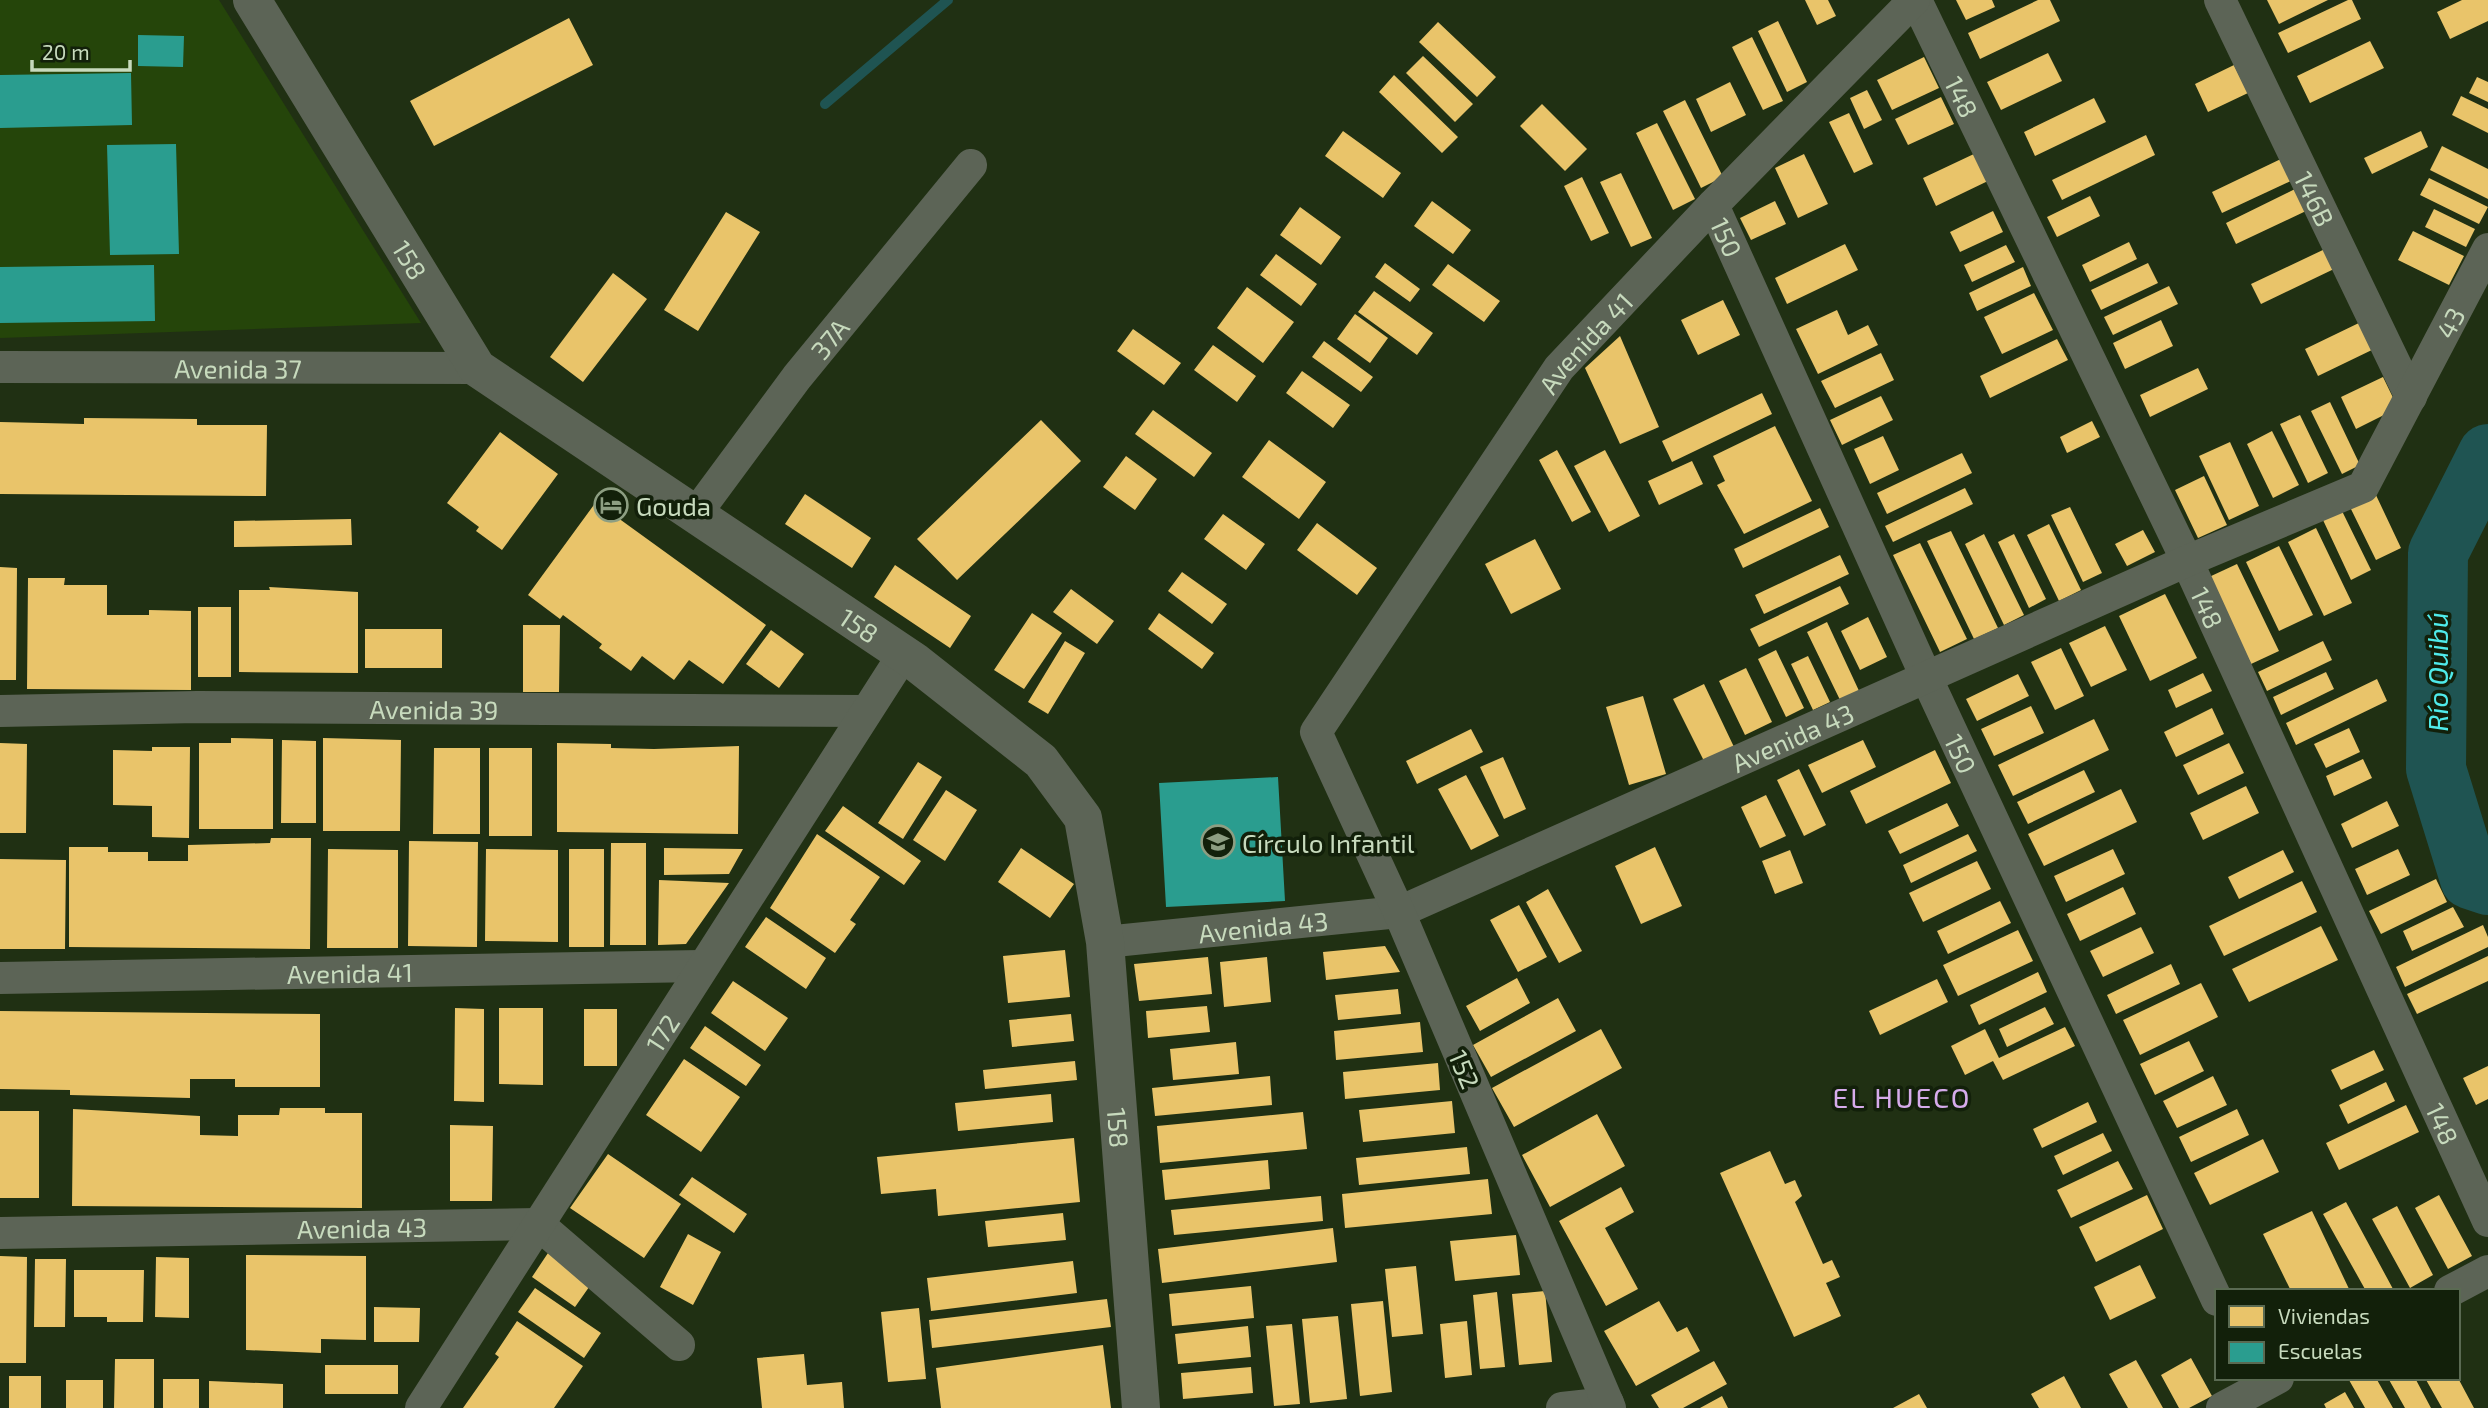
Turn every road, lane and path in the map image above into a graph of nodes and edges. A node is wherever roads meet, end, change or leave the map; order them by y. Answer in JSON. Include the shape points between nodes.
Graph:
{"nodes":[{"id":1,"x":252,"y":0,"type":"edge"},
{"id":2,"x":1915,"y":0,"type":"edge"},
{"id":3,"x":2220,"y":0,"type":"edge"},
{"id":4,"x":971,"y":165,"type":"dead end"},
{"id":5,"x":1713,"y":205,"type":"junction"},
{"id":6,"x":2488,"y":249,"type":"edge"},
{"id":7,"x":0,"y":367,"type":"edge"},
{"id":8,"x":477,"y":368,"type":"junction"},
{"id":9,"x":2411,"y":397,"type":"junction"},
{"id":10,"x":695,"y":514,"type":"junction"},
{"id":11,"x":2187,"y":561,"type":"junction"},
{"id":12,"x":903,"y":655,"type":"junction"},
{"id":13,"x":1927,"y":679,"type":"junction"},
{"id":14,"x":0,"y":711,"type":"edge"},
{"id":15,"x":866,"y":711,"type":"junction"},
{"id":16,"x":1316,"y":732,"type":"joint"},
{"id":17,"x":1399,"y":912,"type":"junction"},
{"id":18,"x":1105,"y":942,"type":"junction"},
{"id":19,"x":701,"y":966,"type":"junction"},
{"id":20,"x":0,"y":978,"type":"edge"},
{"id":21,"x":2488,"y":1221,"type":"edge"},
{"id":22,"x":538,"y":1224,"type":"junction"},
{"id":23,"x":0,"y":1233,"type":"edge"},
{"id":24,"x":2488,"y":1271,"type":"edge"},
{"id":25,"x":2454,"y":1289,"type":"edge"},
{"id":26,"x":2215,"y":1296,"type":"edge"},
{"id":27,"x":679,"y":1345,"type":"dead end"},
{"id":28,"x":2263,"y":1382,"type":"edge"},
{"id":29,"x":1609,"y":1406,"type":"edge"},
{"id":30,"x":421,"y":1408,"type":"edge"},
{"id":31,"x":1141,"y":1408,"type":"edge"},
{"id":32,"x":1562,"y":1408,"type":"edge"},
{"id":33,"x":2222,"y":1408,"type":"edge"}],
"edges":[{"from":1,"to":8,"type":"street","name":"158"},
{"from":2,"to":5,"type":"street","name":"Avenida 41"},
{"from":2,"to":11,"type":"street","name":"148"},
{"from":3,"to":9,"type":"street","name":"146B"},
{"from":4,"to":10,"type":"street","name":"37A","via":[[797,377]]},
{"from":5,"to":13,"type":"street","name":"150"},
{"from":5,"to":16,"type":"street","name":"Avenida 41","via":[[1559,368]]},
{"from":6,"to":9,"type":"street","name":"43"},
{"from":7,"to":8,"type":"street","name":"Avenida 37"},
{"from":8,"to":10,"type":"street","name":"158"},
{"from":9,"to":11,"type":"street","name":"Avenida 43","via":[[2363,487]]},
{"from":10,"to":12,"type":"street","name":"158"},
{"from":11,"to":13,"type":"street","name":"Avenida 43"},
{"from":11,"to":21,"type":"street","name":"148"},
{"from":12,"to":15,"type":"street","name":"172"},
{"from":12,"to":18,"type":"street","name":"158","via":[[1041,761],[1083,818]]},
{"from":13,"to":17,"type":"street","name":"Avenida 43"},
{"from":13,"to":26,"type":"street","name":"150"},
{"from":14,"to":15,"type":"street","name":"Avenida 39","via":[[197,707]]},
{"from":15,"to":19,"type":"street","name":"172"},
{"from":16,"to":17,"type":"street","name":"152"},
{"from":17,"to":18,"type":"street","name":"Avenida 43"},
{"from":17,"to":29,"type":"street","name":"152"},
{"from":18,"to":31,"type":"street","name":"158"},
{"from":19,"to":20,"type":"street","name":"Avenida 41"},
{"from":19,"to":22,"type":"street","name":"172"},
{"from":22,"to":23,"type":"street","name":"Avenida 43"},
{"from":22,"to":27,"type":"street"},
{"from":22,"to":30,"type":"street","name":"172"},
{"from":24,"to":25,"type":"street"},
{"from":28,"to":33,"type":"street"},
{"from":29,"to":32,"type":"street"}]}
